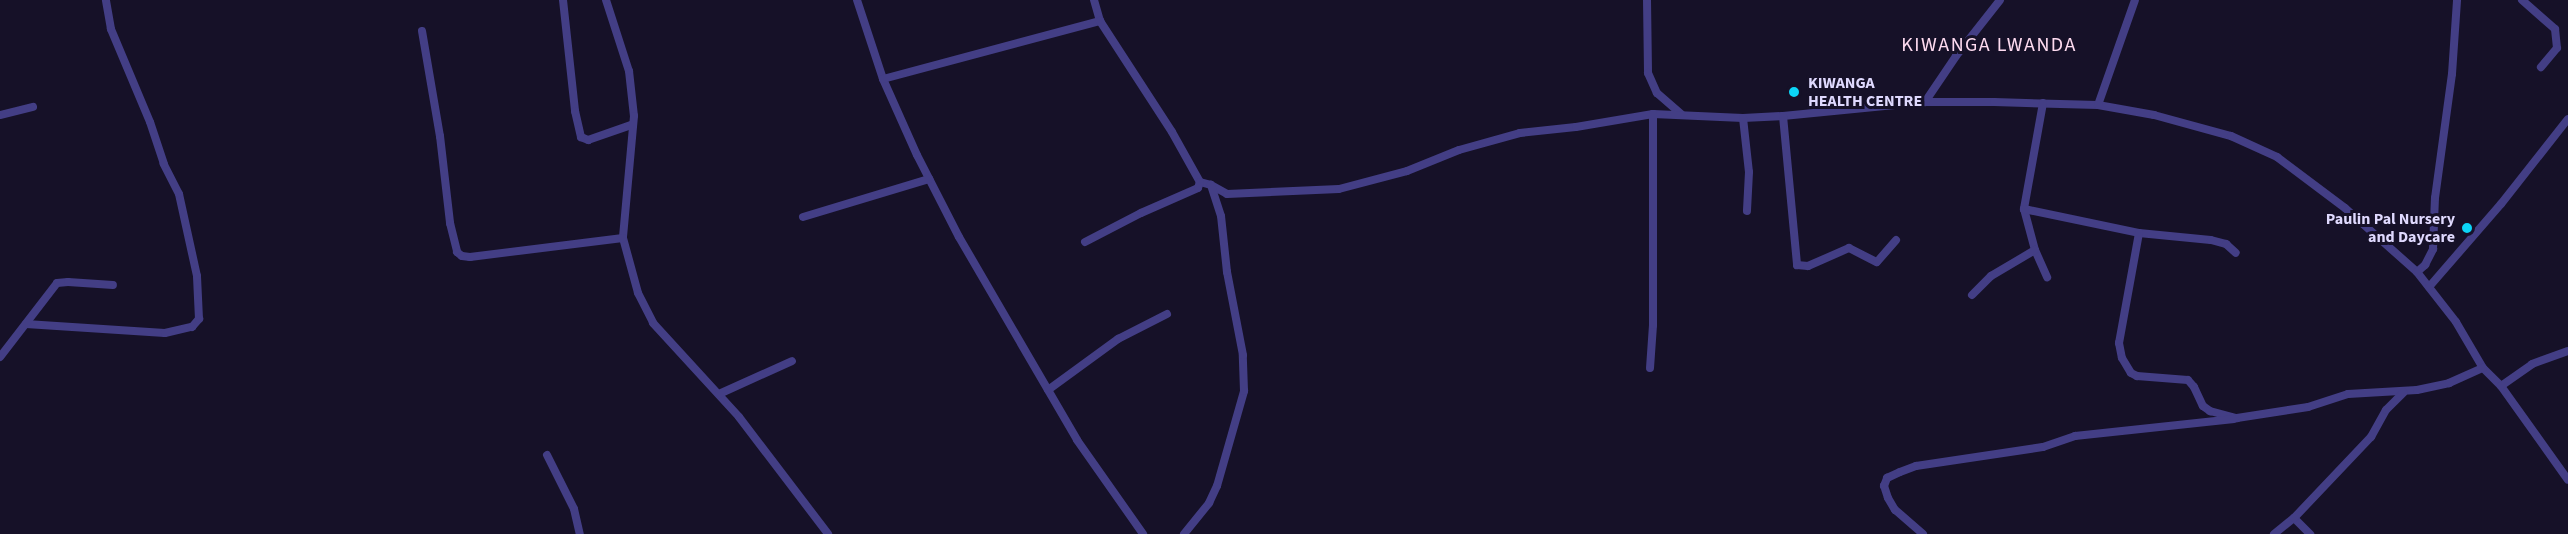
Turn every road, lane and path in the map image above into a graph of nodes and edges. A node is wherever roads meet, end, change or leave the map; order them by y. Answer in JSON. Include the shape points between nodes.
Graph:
{"nodes":[{"id":1,"x":106,"y":0,"type":"edge"},
{"id":2,"x":563,"y":0,"type":"edge"},
{"id":3,"x":606,"y":0,"type":"edge"},
{"id":4,"x":857,"y":0,"type":"edge"},
{"id":5,"x":1094,"y":0,"type":"edge"},
{"id":6,"x":1647,"y":0,"type":"edge"},
{"id":7,"x":2000,"y":0,"type":"edge"},
{"id":8,"x":2135,"y":0,"type":"edge"},
{"id":9,"x":2457,"y":0,"type":"edge"},
{"id":10,"x":2522,"y":0,"type":"edge"},
{"id":11,"x":1100,"y":21,"type":"junction"},
{"id":12,"x":422,"y":31,"type":"dead end"},
{"id":13,"x":2541,"y":67,"type":"dead end"},
{"id":14,"x":884,"y":80,"type":"junction"},
{"id":15,"x":1925,"y":102,"type":"junction"},
{"id":16,"x":2043,"y":103,"type":"junction"},
{"id":17,"x":2098,"y":105,"type":"junction"},
{"id":18,"x":33,"y":107,"type":"dead end"},
{"id":19,"x":1653,"y":114,"type":"junction"},
{"id":20,"x":1681,"y":114,"type":"junction"},
{"id":21,"x":0,"y":115,"type":"edge"},
{"id":22,"x":1783,"y":116,"type":"junction"},
{"id":23,"x":1743,"y":118,"type":"junction"},
{"id":24,"x":2568,"y":119,"type":"edge"},
{"id":25,"x":631,"y":125,"type":"junction"},
{"id":26,"x":929,"y":179,"type":"junction"},
{"id":27,"x":1200,"y":182,"type":"junction"},
{"id":28,"x":1211,"y":185,"type":"junction"},
{"id":29,"x":2024,"y":209,"type":"junction"},
{"id":30,"x":1747,"y":212,"type":"dead end"},
{"id":31,"x":803,"y":217,"type":"dead end"},
{"id":32,"x":2139,"y":233,"type":"junction"},
{"id":33,"x":623,"y":238,"type":"junction"},
{"id":34,"x":1896,"y":240,"type":"dead end"},
{"id":35,"x":1085,"y":242,"type":"dead end"},
{"id":36,"x":2035,"y":250,"type":"junction"},
{"id":37,"x":2236,"y":253,"type":"dead end"},
{"id":38,"x":2417,"y":272,"type":"junction"},
{"id":39,"x":2047,"y":277,"type":"dead end"},
{"id":40,"x":113,"y":285,"type":"dead end"},
{"id":41,"x":2429,"y":287,"type":"junction"},
{"id":42,"x":1972,"y":295,"type":"dead end"},
{"id":43,"x":1167,"y":314,"type":"dead end"},
{"id":44,"x":26,"y":324,"type":"junction"},
{"id":45,"x":2568,"y":351,"type":"edge"},
{"id":46,"x":0,"y":357,"type":"edge"},
{"id":47,"x":792,"y":361,"type":"dead end"},
{"id":48,"x":1650,"y":368,"type":"dead end"},
{"id":49,"x":2483,"y":368,"type":"junction"},
{"id":50,"x":2500,"y":386,"type":"junction"},
{"id":51,"x":1048,"y":390,"type":"junction"},
{"id":52,"x":2404,"y":392,"type":"junction"},
{"id":53,"x":719,"y":394,"type":"junction"},
{"id":54,"x":2236,"y":418,"type":"junction"},
{"id":55,"x":547,"y":455,"type":"dead end"},
{"id":56,"x":2568,"y":480,"type":"edge"},
{"id":57,"x":2294,"y":518,"type":"junction"},
{"id":58,"x":580,"y":534,"type":"edge"},
{"id":59,"x":828,"y":534,"type":"edge"},
{"id":60,"x":1143,"y":534,"type":"edge"},
{"id":61,"x":1184,"y":534,"type":"edge"},
{"id":62,"x":1923,"y":534,"type":"edge"},
{"id":63,"x":2274,"y":534,"type":"edge"},
{"id":64,"x":2310,"y":534,"type":"edge"}],
"edges":[{"from":1,"to":44,"type":"street","via":[[111,29],[179,194],[198,276],[199,319],[192,327],[165,333]]},
{"from":2,"to":25,"type":"street","via":[[574,111],[581,137],[588,140]]},
{"from":3,"to":25,"type":"street","via":[[629,71],[634,116]]},
{"from":4,"to":14,"type":"street"},
{"from":5,"to":11,"type":"street"},
{"from":6,"to":20,"type":"street","via":[[1648,73],[1657,93]]},
{"from":7,"to":15,"type":"street"},
{"from":8,"to":17,"type":"street"},
{"from":9,"to":38,"type":"street","via":[[2433,249]]},
{"from":10,"to":13,"type":"street","via":[[2555,29],[2557,48]]},
{"from":11,"to":14,"type":"street"},
{"from":11,"to":27,"type":"street"},
{"from":12,"to":33,"type":"street","via":[[457,252],[470,257]]},
{"from":14,"to":26,"type":"street"},
{"from":15,"to":16,"type":"street"},
{"from":15,"to":22,"type":"street"},
{"from":16,"to":17,"type":"street"},
{"from":16,"to":29,"type":"street"},
{"from":17,"to":38,"type":"street","via":[[2192,124],[2261,148],[2345,208]]},
{"from":18,"to":21,"type":"street"},
{"from":19,"to":20,"type":"street"},
{"from":19,"to":28,"type":"street","via":[[1520,134],[1339,189],[1227,194]]},
{"from":19,"to":48,"type":"street"},
{"from":20,"to":23,"type":"street"},
{"from":22,"to":23,"type":"street"},
{"from":22,"to":34,"type":"street","via":[[1797,265],[1808,266],[1849,248],[1877,262]]},
{"from":23,"to":30,"type":"street","via":[[1749,172]]},
{"from":24,"to":41,"type":"street"},
{"from":25,"to":33,"type":"street"},
{"from":26,"to":31,"type":"street"},
{"from":26,"to":51,"type":"street"},
{"from":27,"to":28,"type":"street"},
{"from":27,"to":35,"type":"street","via":[[1198,188]]},
{"from":28,"to":61,"type":"street","via":[[1221,216],[1243,355],[1244,391],[1217,486],[1209,503]]},
{"from":29,"to":32,"type":"street"},
{"from":29,"to":36,"type":"street"},
{"from":32,"to":37,"type":"street","via":[[2211,240],[2226,244]]},
{"from":32,"to":54,"type":"street","via":[[2119,344],[2124,363],[2137,376],[2188,380],[2203,406]]},
{"from":33,"to":53,"type":"street","via":[[646,313]]},
{"from":36,"to":39,"type":"street"},
{"from":36,"to":42,"type":"street","via":[[1991,276]]},
{"from":38,"to":41,"type":"street"},
{"from":40,"to":44,"type":"street","via":[[57,283]]},
{"from":41,"to":49,"type":"street","via":[[2456,322]]},
{"from":43,"to":51,"type":"street","via":[[1118,339]]},
{"from":44,"to":46,"type":"street"},
{"from":45,"to":50,"type":"street","via":[[2543,358]]},
{"from":47,"to":53,"type":"street"},
{"from":49,"to":50,"type":"street"},
{"from":49,"to":52,"type":"street","via":[[2441,386]]},
{"from":50,"to":56,"type":"street"},
{"from":51,"to":60,"type":"street","via":[[1077,440]]},
{"from":52,"to":54,"type":"street","via":[[2348,394],[2308,407]]},
{"from":52,"to":57,"type":"street","via":[[2386,410],[2371,437]]},
{"from":53,"to":59,"type":"street"},
{"from":54,"to":62,"type":"street","via":[[2075,436],[2043,447],[1916,466],[1887,478],[1884,486],[1895,510]]},
{"from":55,"to":58,"type":"street","via":[[574,509]]},
{"from":57,"to":63,"type":"street"},
{"from":57,"to":64,"type":"street"}]}
